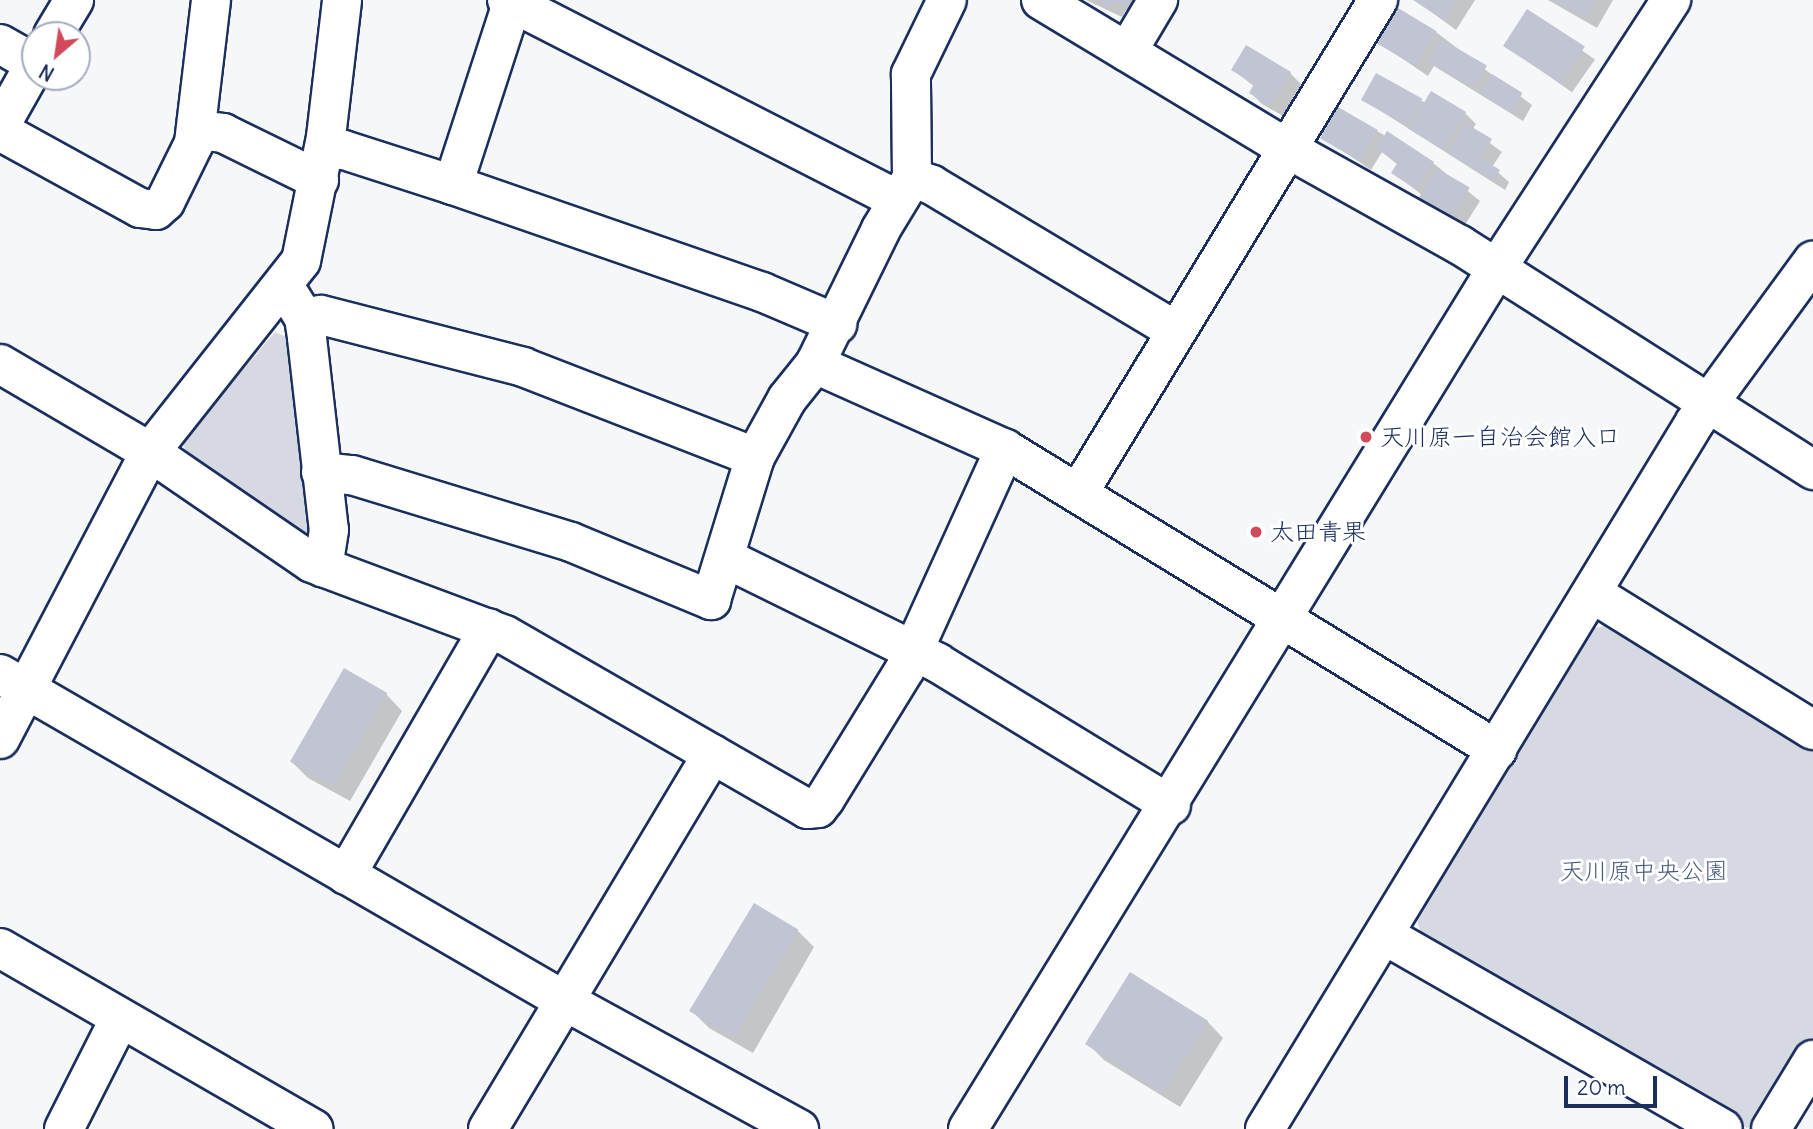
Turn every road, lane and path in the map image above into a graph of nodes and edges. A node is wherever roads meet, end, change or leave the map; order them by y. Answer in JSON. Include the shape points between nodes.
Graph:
{"nodes":[{"id":1,"x":74,"y":0,"type":"edge"},
{"id":2,"x":211,"y":0,"type":"edge"},
{"id":3,"x":342,"y":0,"type":"edge"},
{"id":4,"x":947,"y":0,"type":"edge"},
{"id":5,"x":1041,"y":0,"type":"edge"},
{"id":6,"x":1158,"y":0,"type":"edge"},
{"id":7,"x":1378,"y":0,"type":"edge"},
{"id":8,"x":1671,"y":0,"type":"edge"},
{"id":9,"x":510,"y":1,"type":"edge"},
{"id":10,"x":61,"y":21,"type":"edge"},
{"id":11,"x":0,"y":44,"type":"edge"},
{"id":12,"x":1127,"y":52,"type":"junction"},
{"id":13,"x":21,"y":56,"type":"edge"},
{"id":14,"x":21,"y":90,"type":"edge"},
{"id":15,"x":0,"y":129,"type":"edge"},
{"id":16,"x":196,"y":130,"type":"junction"},
{"id":17,"x":1288,"y":149,"type":"junction"},
{"id":18,"x":322,"y":164,"type":"junction"},
{"id":19,"x":453,"y":185,"type":"junction"},
{"id":20,"x":904,"y":189,"type":"junction"},
{"id":21,"x":1813,"y":261,"type":"edge"},
{"id":22,"x":1497,"y":268,"type":"junction"},
{"id":23,"x":293,"y":303,"type":"junction"},
{"id":24,"x":837,"y":324,"type":"junction"},
{"id":25,"x":1174,"y":330,"type":"junction"},
{"id":26,"x":0,"y":364,"type":"edge"},
{"id":27,"x":815,"y":364,"type":"junction"},
{"id":28,"x":1707,"y":405,"type":"junction"},
{"id":29,"x":1005,"y":449,"type":"junction"},
{"id":30,"x":150,"y":452,"type":"junction"},
{"id":31,"x":755,"y":457,"type":"junction"},
{"id":32,"x":1813,"y":470,"type":"edge"},
{"id":33,"x":321,"y":471,"type":"junction"},
{"id":34,"x":1079,"y":492,"type":"junction"},
{"id":35,"x":727,"y":559,"type":"junction"},
{"id":36,"x":323,"y":568,"type":"junction"},
{"id":37,"x":1592,"y":593,"type":"junction"},
{"id":38,"x":1282,"y":622,"type":"junction"},
{"id":39,"x":489,"y":628,"type":"junction"},
{"id":40,"x":915,"y":650,"type":"junction"},
{"id":41,"x":13,"y":681,"type":"edge"},
{"id":42,"x":1813,"y":730,"type":"edge"},
{"id":43,"x":0,"y":739,"type":"edge"},
{"id":44,"x":1497,"y":750,"type":"junction"},
{"id":45,"x":712,"y":754,"type":"junction"},
{"id":46,"x":1171,"y":805,"type":"junction"},
{"id":47,"x":346,"y":874,"type":"junction"},
{"id":48,"x":1386,"y":936,"type":"junction"},
{"id":49,"x":0,"y":947,"type":"edge"},
{"id":50,"x":565,"y":1001,"type":"junction"},
{"id":51,"x":120,"y":1018,"type":"junction"},
{"id":52,"x":1813,"y":1060,"type":"edge"},
{"id":53,"x":64,"y":1129,"type":"edge"},
{"id":54,"x":313,"y":1129,"type":"edge"},
{"id":55,"x":488,"y":1129,"type":"edge"},
{"id":56,"x":799,"y":1129,"type":"edge"},
{"id":57,"x":968,"y":1129,"type":"edge"},
{"id":58,"x":1265,"y":1129,"type":"edge"},
{"id":59,"x":1723,"y":1129,"type":"edge"},
{"id":60,"x":1771,"y":1129,"type":"edge"}],
"edges":[{"from":1,"to":10,"type":"street"},
{"from":2,"to":16,"type":"street"},
{"from":3,"to":18,"type":"street"},
{"from":4,"to":20,"type":"street","via":[[911,74]]},
{"from":5,"to":12,"type":"street"},
{"from":6,"to":12,"type":"street"},
{"from":7,"to":17,"type":"street"},
{"from":8,"to":22,"type":"street"},
{"from":9,"to":19,"type":"street"},
{"from":9,"to":20,"type":"street"},
{"from":11,"to":13,"type":"street"},
{"from":12,"to":17,"type":"street"},
{"from":14,"to":15,"type":"street"},
{"from":15,"to":16,"type":"street","via":[[147,212],[165,202],[190,158]]},
{"from":16,"to":18,"type":"street","via":[[223,133]]},
{"from":17,"to":22,"type":"street"},
{"from":17,"to":25,"type":"street"},
{"from":18,"to":19,"type":"street","via":[[344,150]]},
{"from":18,"to":23,"type":"street"},
{"from":19,"to":24,"type":"street","via":[[762,292]]},
{"from":20,"to":24,"type":"street"},
{"from":20,"to":25,"type":"street","via":[[932,185]]},
{"from":21,"to":28,"type":"street"},
{"from":22,"to":28,"type":"street"},
{"from":22,"to":38,"type":"street"},
{"from":23,"to":30,"type":"street"},
{"from":23,"to":31,"type":"street","via":[[321,315],[523,367]]},
{"from":23,"to":33,"type":"street"},
{"from":24,"to":27,"type":"street"},
{"from":25,"to":34,"type":"street"},
{"from":26,"to":30,"type":"street"},
{"from":27,"to":29,"type":"street"},
{"from":27,"to":31,"type":"street","via":[[787,398]]},
{"from":28,"to":32,"type":"street"},
{"from":28,"to":37,"type":"street"},
{"from":29,"to":34,"type":"street"},
{"from":29,"to":40,"type":"street"},
{"from":30,"to":36,"type":"street"},
{"from":30,"to":41,"type":"street"},
{"from":31,"to":35,"type":"street"},
{"from":33,"to":35,"type":"street","via":[[352,475],[570,542],[703,600],[716,594]]},
{"from":33,"to":36,"type":"street","via":[[329,530]]},
{"from":34,"to":38,"type":"street"},
{"from":35,"to":40,"type":"street"},
{"from":36,"to":39,"type":"street"},
{"from":37,"to":42,"type":"street"},
{"from":37,"to":44,"type":"street"},
{"from":38,"to":44,"type":"street"},
{"from":38,"to":46,"type":"street"},
{"from":39,"to":45,"type":"street"},
{"from":39,"to":47,"type":"street"},
{"from":40,"to":45,"type":"street","via":[[818,808],[797,805]]},
{"from":40,"to":46,"type":"street"},
{"from":41,"to":43,"type":"street"},
{"from":41,"to":47,"type":"street"},
{"from":44,"to":48,"type":"street"},
{"from":45,"to":50,"type":"street"},
{"from":46,"to":57,"type":"street"},
{"from":47,"to":50,"type":"street"},
{"from":48,"to":58,"type":"street"},
{"from":48,"to":59,"type":"street"},
{"from":49,"to":51,"type":"street"},
{"from":50,"to":55,"type":"street"},
{"from":50,"to":56,"type":"street"},
{"from":51,"to":53,"type":"street"},
{"from":51,"to":54,"type":"street"},
{"from":52,"to":60,"type":"street"}]}
